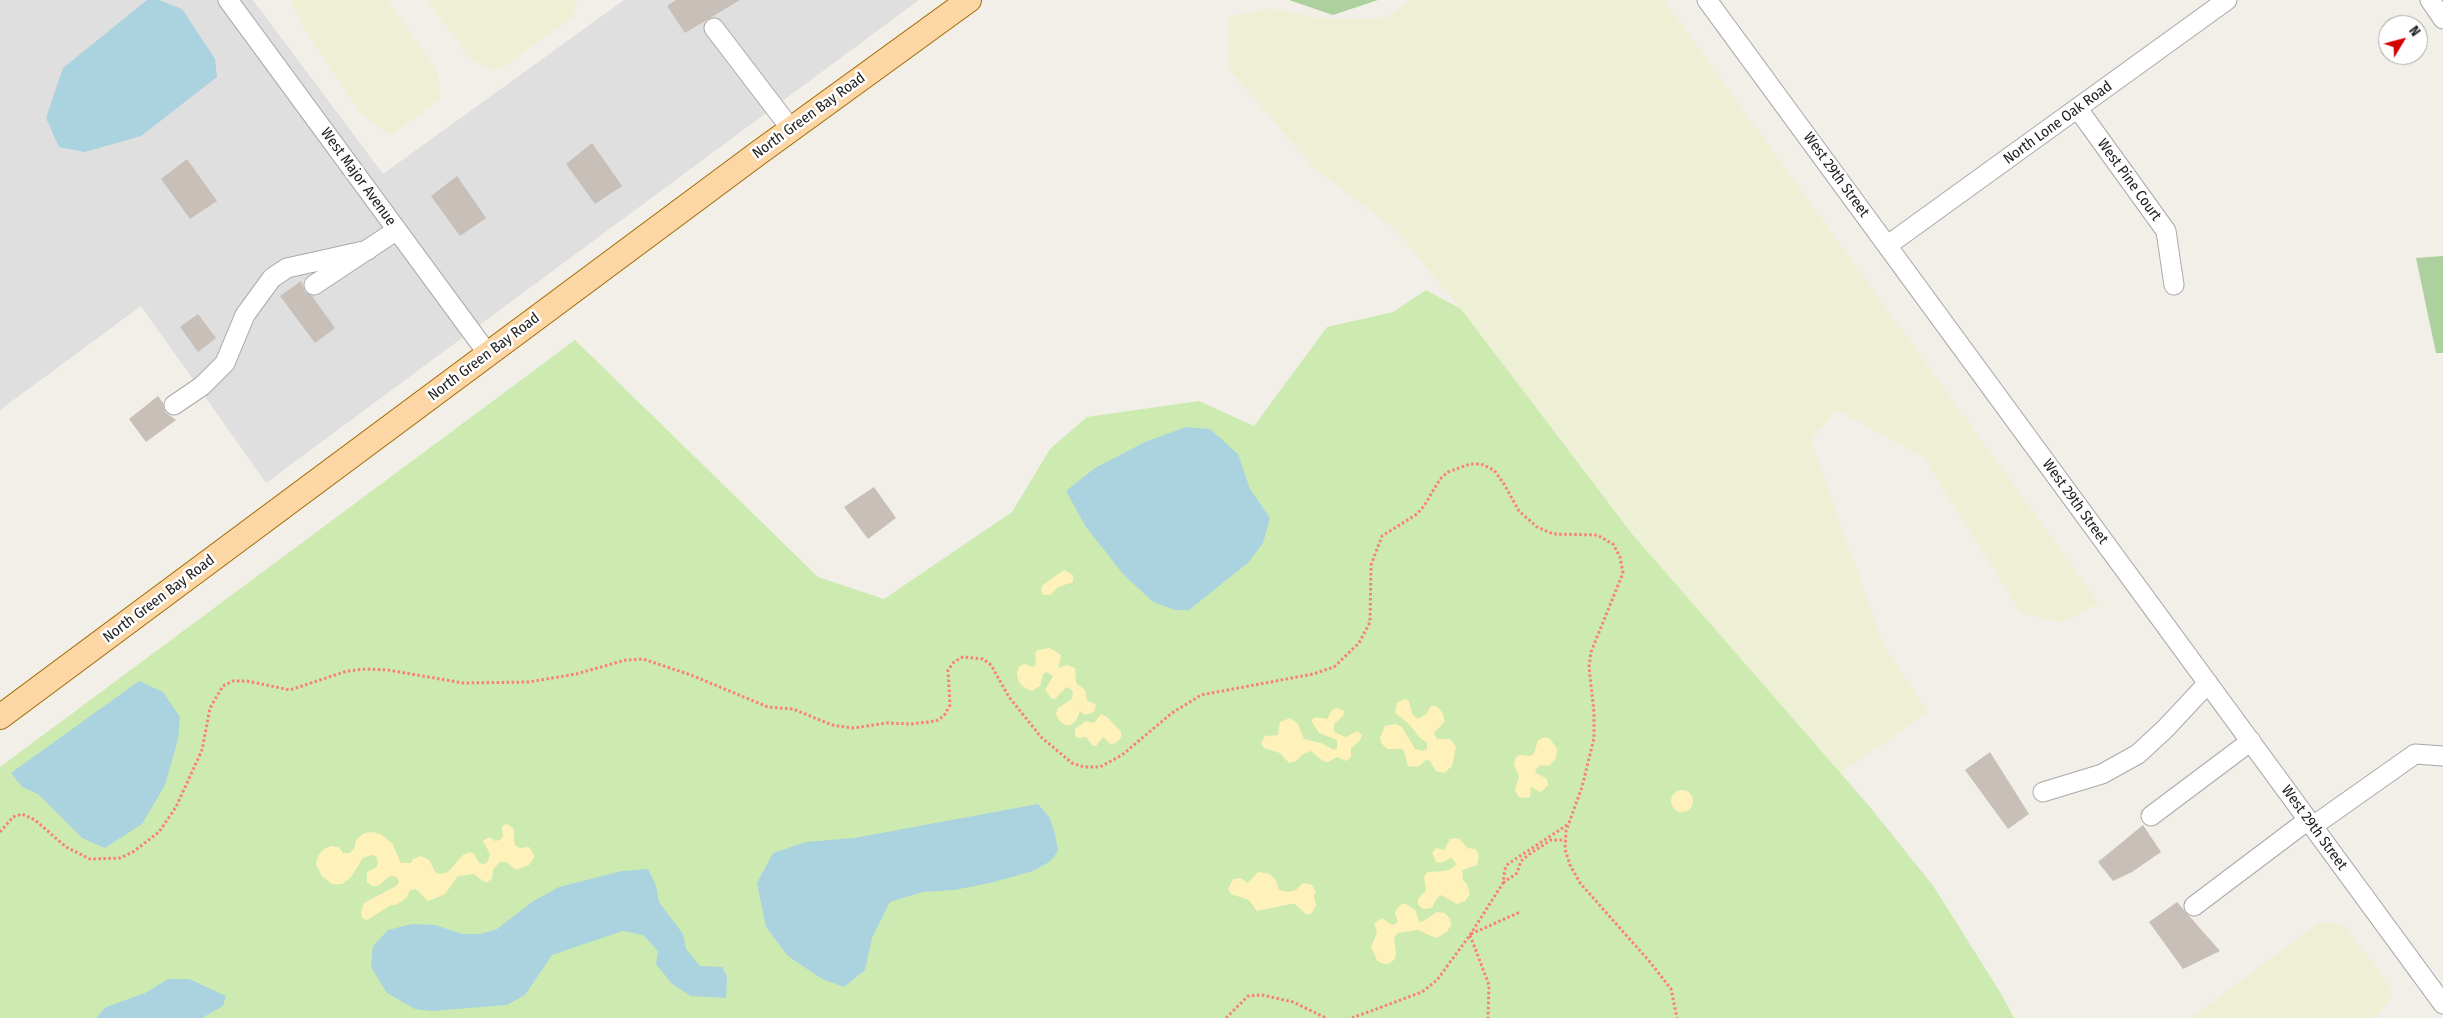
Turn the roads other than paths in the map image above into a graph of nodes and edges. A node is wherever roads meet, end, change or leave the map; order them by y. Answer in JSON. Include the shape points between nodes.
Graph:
{"nodes":[{"id":1,"x":228,"y":0,"type":"edge"},
{"id":2,"x":968,"y":0,"type":"edge"},
{"id":3,"x":1707,"y":0,"type":"edge"},
{"id":4,"x":2227,"y":0,"type":"edge"},
{"id":5,"x":2430,"y":0,"type":"edge"},
{"id":6,"x":2443,"y":19,"type":"edge"},
{"id":7,"x":714,"y":28,"type":"dead end"},
{"id":8,"x":2078,"y":109,"type":"junction"},
{"id":9,"x":791,"y":129,"type":"junction"},
{"id":10,"x":397,"y":230,"type":"junction"},
{"id":11,"x":1888,"y":245,"type":"junction"},
{"id":12,"x":368,"y":250,"type":"junction"},
{"id":13,"x":314,"y":285,"type":"dead end"},
{"id":14,"x":2174,"y":285,"type":"dead end"},
{"id":15,"x":488,"y":354,"type":"junction"},
{"id":16,"x":174,"y":405,"type":"dead end"},
{"id":17,"x":2208,"y":683,"type":"junction"},
{"id":18,"x":0,"y":717,"type":"edge"},
{"id":19,"x":2251,"y":741,"type":"junction"},
{"id":20,"x":2443,"y":756,"type":"edge"},
{"id":21,"x":2043,"y":792,"type":"dead end"},
{"id":22,"x":2152,"y":816,"type":"dead end"},
{"id":23,"x":2310,"y":823,"type":"junction"},
{"id":24,"x":2194,"y":906,"type":"dead end"},
{"id":25,"x":2443,"y":1004,"type":"edge"}],
"edges":[{"from":1,"to":10,"type":"street","name":"West Major Avenue"},
{"from":2,"to":9,"type":"main road","name":"North Green Bay Road"},
{"from":3,"to":11,"type":"street","name":"West 29th Street"},
{"from":4,"to":8,"type":"street","name":"North Lone Oak Road"},
{"from":5,"to":6,"type":"street"},
{"from":7,"to":9,"type":"street"},
{"from":8,"to":11,"type":"street","name":"North Lone Oak Road"},
{"from":8,"to":14,"type":"street","name":"West Pine Court","via":[[2166,231]]},
{"from":9,"to":15,"type":"main road","name":"North Green Bay Road"},
{"from":10,"to":12,"type":"street"},
{"from":10,"to":15,"type":"street","name":"West Major Avenue"},
{"from":11,"to":17,"type":"street","name":"West 29th Street"},
{"from":12,"to":13,"type":"street"},
{"from":12,"to":16,"type":"street","via":[[288,268],[272,278],[245,315],[224,363],[202,386]]},
{"from":15,"to":18,"type":"main road","name":"North Green Bay Road"},
{"from":17,"to":19,"type":"street","name":"West 29th Street"},
{"from":17,"to":21,"type":"street","via":[[2138,754],[2102,774]]},
{"from":19,"to":22,"type":"street"},
{"from":19,"to":23,"type":"street","name":"West 29th Street"},
{"from":20,"to":23,"type":"street","via":[[2415,754]]},
{"from":23,"to":24,"type":"street"},
{"from":23,"to":25,"type":"street","name":"West 29th Street"}]}
